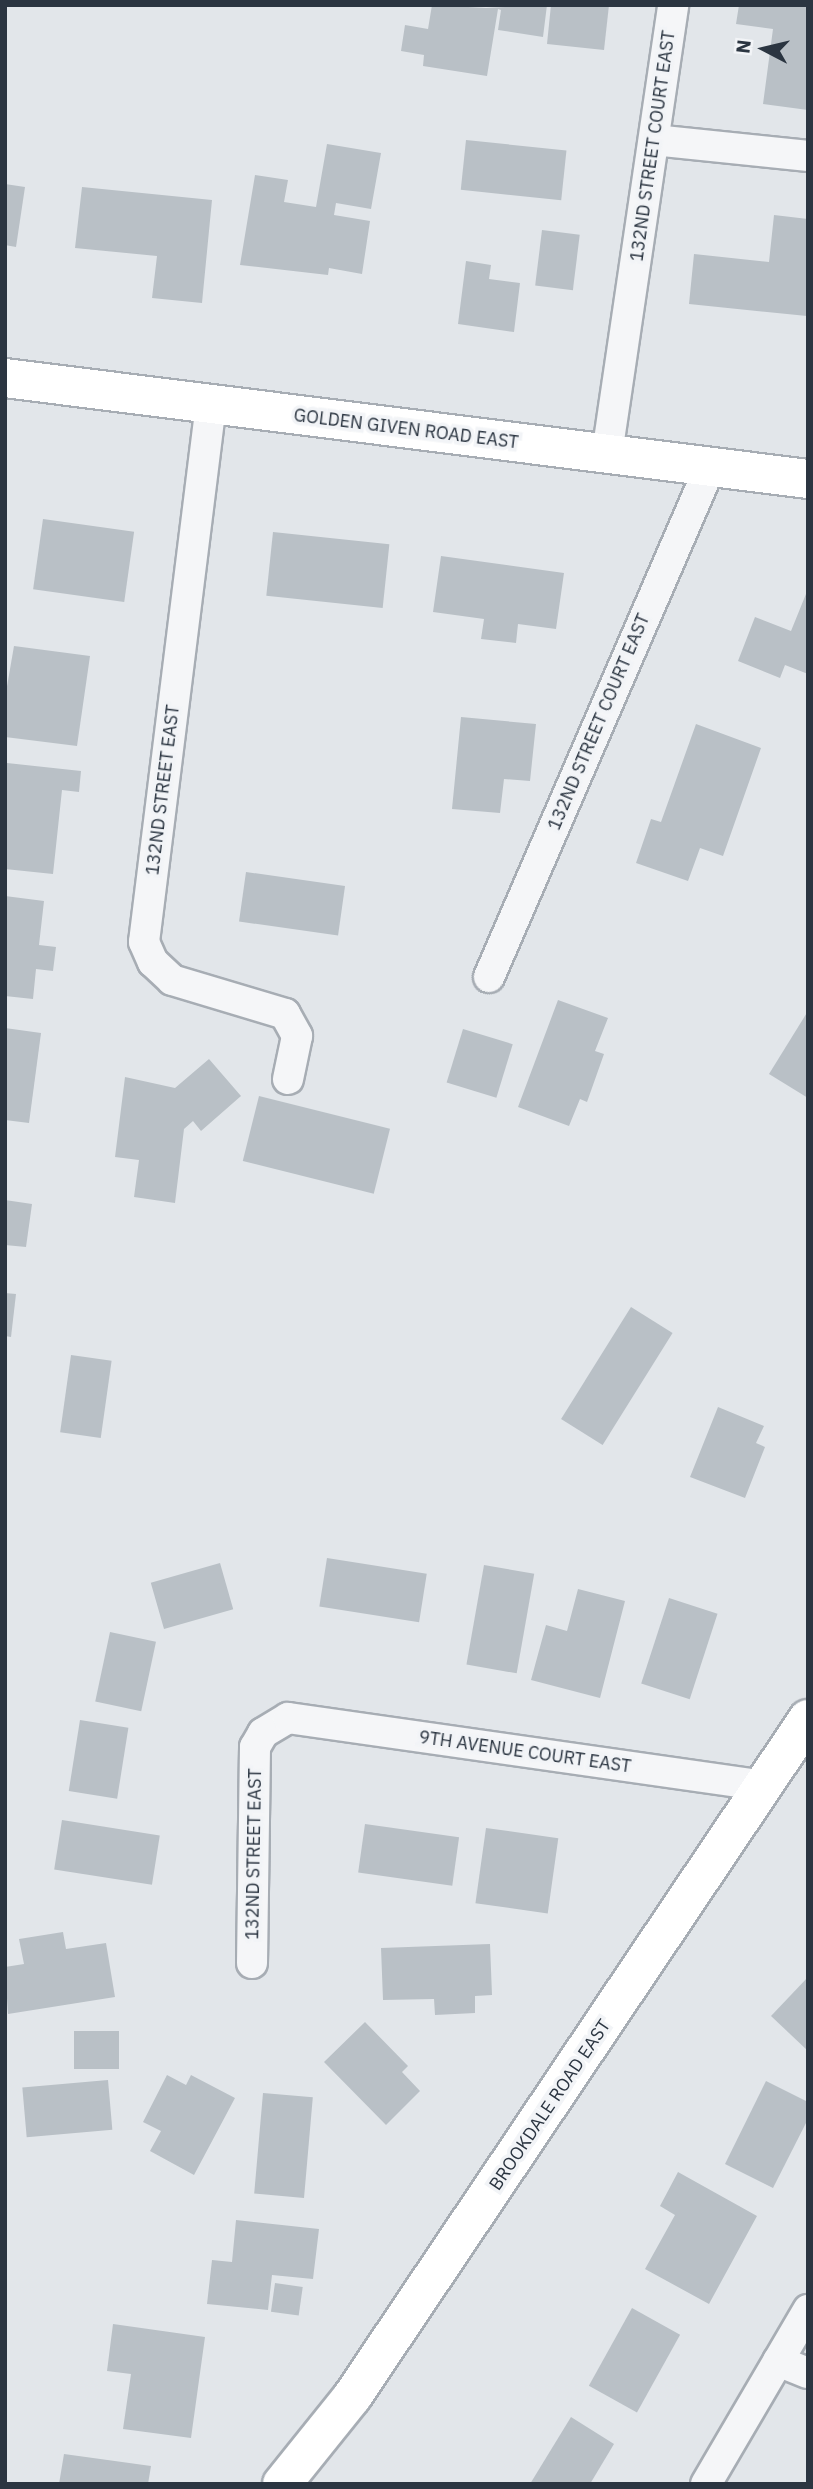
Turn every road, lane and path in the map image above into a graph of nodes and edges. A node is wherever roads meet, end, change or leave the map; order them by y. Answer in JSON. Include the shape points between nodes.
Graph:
{"nodes":[{"id":1,"x":673,"y":5,"type":"edge"},
{"id":2,"x":654,"y":140,"type":"junction"},
{"id":3,"x":808,"y":156,"type":"edge"},
{"id":4,"x":5,"y":378,"type":"edge"},
{"id":5,"x":211,"y":404,"type":"junction"},
{"id":6,"x":607,"y":454,"type":"junction"},
{"id":7,"x":710,"y":467,"type":"junction"},
{"id":8,"x":808,"y":479,"type":"edge"},
{"id":9,"x":489,"y":977,"type":"dead end"},
{"id":10,"x":288,"y":1079,"type":"dead end"},
{"id":11,"x":288,"y":1718,"type":"joint"},
{"id":12,"x":808,"y":1719,"type":"edge"},
{"id":13,"x":763,"y":1786,"type":"junction"},
{"id":14,"x":252,"y":1963,"type":"dead end"},
{"id":15,"x":808,"y":2310,"type":"edge"},
{"id":16,"x":778,"y":2361,"type":"junction"},
{"id":17,"x":808,"y":2373,"type":"edge"},
{"id":18,"x":282,"y":2484,"type":"edge"},
{"id":19,"x":706,"y":2484,"type":"edge"}],
"edges":[{"from":1,"to":2,"type":"street","name":"132ND STREET COURT EAST"},
{"from":2,"to":3,"type":"street"},
{"from":2,"to":6,"type":"street","name":"132ND STREET COURT EAST"},
{"from":4,"to":5,"type":"main road","name":"GOLDEN GIVEN ROAD EAST"},
{"from":5,"to":6,"type":"main road","name":"GOLDEN GIVEN ROAD EAST"},
{"from":5,"to":10,"type":"street","name":"132ND STREET EAST","via":[[144,943],[153,962],[172,981],[285,1014],[298,1036]]},
{"from":6,"to":7,"type":"main road","name":"GOLDEN GIVEN ROAD EAST"},
{"from":7,"to":8,"type":"main road","name":"GOLDEN GIVEN ROAD EAST"},
{"from":7,"to":9,"type":"street","name":"132ND STREET COURT EAST"},
{"from":11,"to":13,"type":"street","name":"9TH AVENUE COURT EAST"},
{"from":11,"to":14,"type":"street","name":"132ND STREET EAST","via":[[263,1733],[255,1747]]},
{"from":12,"to":13,"type":"main road","name":"BROOKDALE ROAD EAST"},
{"from":13,"to":18,"type":"main road","name":"BROOKDALE ROAD EAST","via":[[352,2397]]},
{"from":15,"to":16,"type":"street"},
{"from":16,"to":17,"type":"street"},
{"from":16,"to":19,"type":"street"}]}
